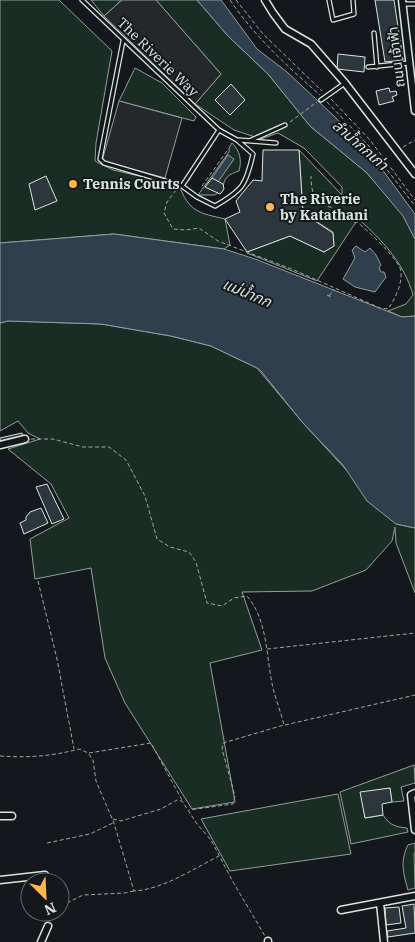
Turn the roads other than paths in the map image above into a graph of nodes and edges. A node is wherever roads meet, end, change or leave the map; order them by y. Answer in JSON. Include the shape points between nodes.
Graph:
{"nodes":[{"id":1,"x":82,"y":0,"type":"edge"},
{"id":2,"x":265,"y":0,"type":"edge"},
{"id":3,"x":329,"y":0,"type":"edge"},
{"id":4,"x":353,"y":0,"type":"edge"},
{"id":5,"x":402,"y":2,"type":"edge"},
{"id":6,"x":415,"y":4,"type":"edge"},
{"id":7,"x":374,"y":32,"type":"dead end"},
{"id":8,"x":123,"y":40,"type":"junction"},
{"id":9,"x":410,"y":63,"type":"junction"},
{"id":10,"x":368,"y":67,"type":"dead end"},
{"id":11,"x":377,"y":67,"type":"junction"},
{"id":12,"x":413,"y":77,"type":"edge"},
{"id":13,"x":345,"y":83,"type":"junction"},
{"id":14,"x":321,"y":100,"type":"road end"},
{"id":15,"x":415,"y":111,"type":"edge"},
{"id":16,"x":285,"y":125,"type":"road end"},
{"id":17,"x":219,"y":130,"type":"junction"},
{"id":18,"x":237,"y":140,"type":"junction"},
{"id":19,"x":249,"y":141,"type":"junction"},
{"id":20,"x":276,"y":143,"type":"dead end"},
{"id":21,"x":415,"y":174,"type":"edge"},
{"id":22,"x":180,"y":186,"type":"junction"},
{"id":23,"x":25,"y":440,"type":"road end"},
{"id":24,"x":0,"y":445,"type":"edge"},
{"id":25,"x":415,"y":793,"type":"edge"},
{"id":26,"x":0,"y":816,"type":"edge"},
{"id":27,"x":12,"y":816,"type":"dead end"},
{"id":28,"x":415,"y":830,"type":"edge"},
{"id":29,"x":20,"y":878,"type":"edge"},
{"id":30,"x":0,"y":880,"type":"edge"},
{"id":31,"x":415,"y":896,"type":"edge"},
{"id":32,"x":380,"y":902,"type":"junction"},
{"id":33,"x":341,"y":910,"type":"dead end"},
{"id":34,"x":48,"y":926,"type":"dead end"},
{"id":35,"x":41,"y":942,"type":"edge"},
{"id":36,"x":384,"y":942,"type":"edge"}],
"edges":[{"from":1,"to":8,"type":"lane","name":"The Riverie Way"},
{"from":2,"to":13,"type":"street","via":[[286,29],[311,44]]},
{"from":3,"to":4,"type":"lane","via":[[333,20],[354,14]]},
{"from":5,"to":6,"type":"lane"},
{"from":5,"to":9,"type":"street","name":"ถนน เจ้าฟ้า"},
{"from":7,"to":11,"type":"lane"},
{"from":8,"to":17,"type":"lane","name":"The Riverie Way"},
{"from":8,"to":22,"type":"lane","via":[[100,159],[104,164]]},
{"from":9,"to":11,"type":"lane"},
{"from":9,"to":12,"type":"street","name":"ถนน เจ้าฟ้า"},
{"from":10,"to":11,"type":"lane"},
{"from":12,"to":15,"type":"street","name":"ถนน เจ้าฟ้า"},
{"from":13,"to":14,"type":"lane"},
{"from":13,"to":21,"type":"street"},
{"from":16,"to":19,"type":"lane"},
{"from":17,"to":18,"type":"lane","name":"The Riverie Way"},
{"from":17,"to":22,"type":"lane"},
{"from":18,"to":19,"type":"lane"},
{"from":18,"to":22,"type":"lane","name":"The Riverie Way","via":[[253,154],[247,179],[235,195],[215,206]]},
{"from":19,"to":20,"type":"lane"},
{"from":23,"to":24,"type":"street"},
{"from":25,"to":28,"type":"street","via":[[411,801]]},
{"from":26,"to":27,"type":"street"},
{"from":29,"to":30,"type":"street"},
{"from":31,"to":32,"type":"street"},
{"from":32,"to":33,"type":"street"},
{"from":32,"to":36,"type":"street"},
{"from":34,"to":35,"type":"street"}]}
